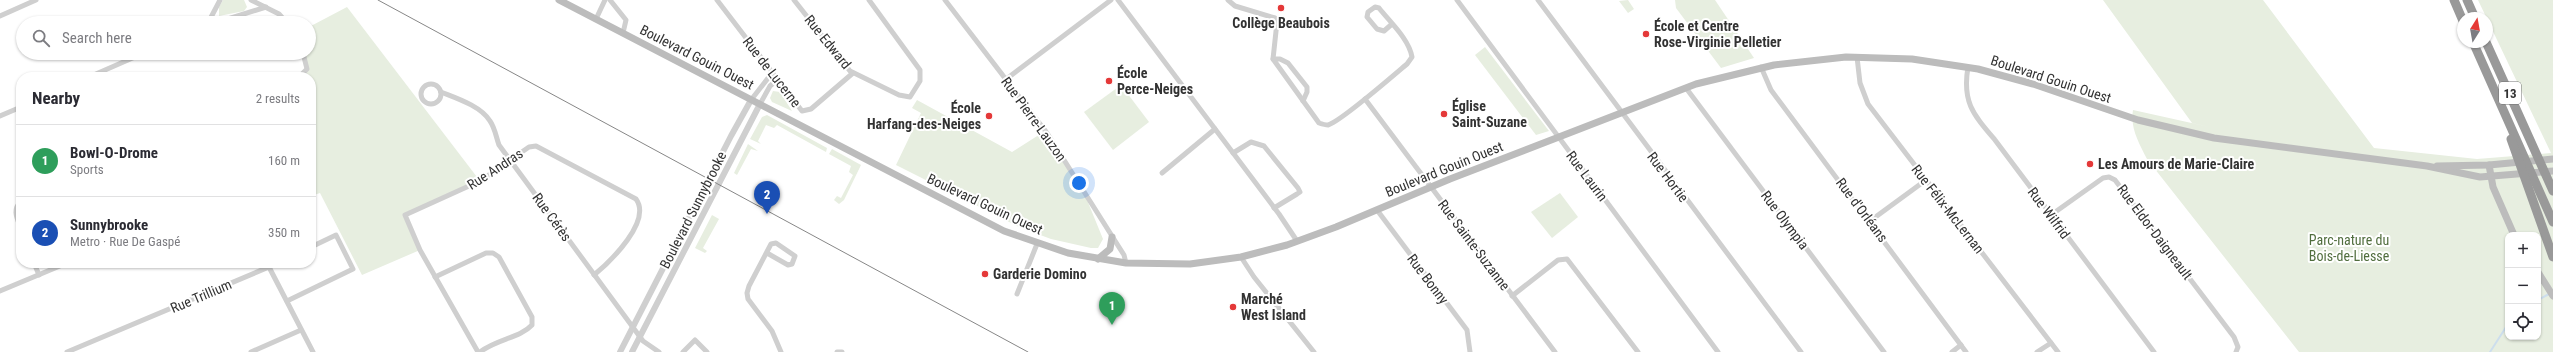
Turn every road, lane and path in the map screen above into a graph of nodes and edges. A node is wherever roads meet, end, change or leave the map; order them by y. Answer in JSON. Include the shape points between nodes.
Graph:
{"nodes":[{"id":1,"x":36,"y":0,"type":"edge"},
{"id":2,"x":220,"y":0,"type":"edge"},
{"id":3,"x":251,"y":0,"type":"edge"},
{"id":4,"x":559,"y":0,"type":"edge"},
{"id":5,"x":605,"y":0,"type":"edge"},
{"id":6,"x":610,"y":0,"type":"edge"},
{"id":7,"x":717,"y":0,"type":"edge"},
{"id":8,"x":794,"y":0,"type":"edge"},
{"id":9,"x":869,"y":0,"type":"edge"},
{"id":10,"x":945,"y":0,"type":"edge"},
{"id":11,"x":1111,"y":0,"type":"edge"},
{"id":12,"x":1118,"y":0,"type":"edge"},
{"id":13,"x":1228,"y":0,"type":"edge"},
{"id":14,"x":1457,"y":0,"type":"edge"},
{"id":15,"x":1538,"y":0,"type":"edge"},
{"id":16,"x":2454,"y":0,"type":"edge"},
{"id":17,"x":2467,"y":0,"type":"edge"},
{"id":18,"x":266,"y":7,"type":"junction"},
{"id":19,"x":2459,"y":12,"type":"edge"},
{"id":20,"x":2472,"y":12,"type":"edge"},
{"id":21,"x":0,"y":16,"type":"edge"},
{"id":22,"x":212,"y":16,"type":"edge"},
{"id":23,"x":237,"y":16,"type":"edge"},
{"id":24,"x":281,"y":16,"type":"edge"},
{"id":25,"x":596,"y":19,"type":"junction"},
{"id":26,"x":1392,"y":24,"type":"junction"},
{"id":27,"x":623,"y":33,"type":"junction"},
{"id":28,"x":2475,"y":48,"type":"edge"},
{"id":29,"x":2489,"y":48,"type":"edge"},
{"id":30,"x":1857,"y":57,"type":"junction"},
{"id":31,"x":1273,"y":59,"type":"junction"},
{"id":32,"x":128,"y":60,"type":"edge"},
{"id":33,"x":305,"y":60,"type":"edge"},
{"id":34,"x":1761,"y":67,"type":"junction"},
{"id":35,"x":1968,"y":67,"type":"junction"},
{"id":36,"x":100,"y":72,"type":"edge"},
{"id":37,"x":304,"y":72,"type":"edge"},
{"id":38,"x":772,"y":73,"type":"junction"},
{"id":39,"x":853,"y":73,"type":"junction"},
{"id":40,"x":777,"y":80,"type":"junction"},
{"id":41,"x":1005,"y":80,"type":"junction"},
{"id":42,"x":1686,"y":88,"type":"junction"},
{"id":43,"x":441,"y":92,"type":"junction"},
{"id":44,"x":1365,"y":99,"type":"junction"},
{"id":45,"x":752,"y":100,"type":"junction"},
{"id":46,"x":1303,"y":101,"type":"junction"},
{"id":47,"x":760,"y":104,"type":"junction"},
{"id":48,"x":16,"y":109,"type":"edge"},
{"id":49,"x":1620,"y":113,"type":"junction"},
{"id":50,"x":0,"y":116,"type":"edge"},
{"id":51,"x":1215,"y":129,"type":"junction"},
{"id":52,"x":1559,"y":137,"type":"junction"},
{"id":53,"x":1233,"y":153,"type":"junction"},
{"id":54,"x":2553,"y":159,"type":"edge"},
{"id":55,"x":510,"y":161,"type":"junction"},
{"id":56,"x":2489,"y":165,"type":"junction"},
{"id":57,"x":2427,"y":166,"type":"junction"},
{"id":58,"x":2553,"y":171,"type":"edge"},
{"id":59,"x":1162,"y":173,"type":"dead end"},
{"id":60,"x":2490,"y":177,"type":"junction"},
{"id":61,"x":1926,"y":180,"type":"junction"},
{"id":62,"x":2531,"y":184,"type":"junction"},
{"id":63,"x":2552,"y":185,"type":"edge"},
{"id":64,"x":1431,"y":187,"type":"junction"},
{"id":65,"x":16,"y":206,"type":"edge"},
{"id":66,"x":1274,"y":208,"type":"junction"},
{"id":67,"x":1377,"y":210,"type":"junction"},
{"id":68,"x":2051,"y":215,"type":"junction"},
{"id":69,"x":16,"y":216,"type":"edge"},
{"id":70,"x":1870,"y":221,"type":"junction"},
{"id":71,"x":2553,"y":222,"type":"edge"},
{"id":72,"x":2512,"y":232,"type":"edge"},
{"id":73,"x":1112,"y":237,"type":"junction"},
{"id":74,"x":1297,"y":241,"type":"junction"},
{"id":75,"x":1038,"y":244,"type":"junction"},
{"id":76,"x":316,"y":245,"type":"edge"},
{"id":77,"x":767,"y":253,"type":"junction"},
{"id":78,"x":1242,"y":257,"type":"junction"},
{"id":79,"x":2553,"y":257,"type":"edge"},
{"id":80,"x":1098,"y":259,"type":"junction"},
{"id":81,"x":1126,"y":263,"type":"junction"},
{"id":82,"x":36,"y":268,"type":"edge"},
{"id":83,"x":55,"y":268,"type":"edge"},
{"id":84,"x":261,"y":268,"type":"edge"},
{"id":85,"x":270,"y":268,"type":"edge"},
{"id":86,"x":39,"y":275,"type":"junction"},
{"id":87,"x":594,"y":275,"type":"junction"},
{"id":88,"x":435,"y":277,"type":"junction"},
{"id":89,"x":2541,"y":277,"type":"edge"},
{"id":90,"x":0,"y":291,"type":"edge"},
{"id":91,"x":1017,"y":294,"type":"dead end"},
{"id":92,"x":1512,"y":296,"type":"junction"},
{"id":93,"x":2553,"y":296,"type":"edge"},
{"id":94,"x":287,"y":301,"type":"junction"},
{"id":95,"x":633,"y":327,"type":"junction"},
{"id":96,"x":301,"y":330,"type":"junction"},
{"id":97,"x":639,"y":337,"type":"junction"},
{"id":98,"x":2051,"y":342,"type":"junction"},
{"id":99,"x":1961,"y":345,"type":"junction"},
{"id":100,"x":2237,"y":349,"type":"edge"},
{"id":101,"x":67,"y":352,"type":"edge"},
{"id":102,"x":251,"y":352,"type":"edge"},
{"id":103,"x":313,"y":352,"type":"edge"},
{"id":104,"x":479,"y":352,"type":"edge"},
{"id":105,"x":620,"y":352,"type":"edge"},
{"id":106,"x":632,"y":352,"type":"edge"},
{"id":107,"x":659,"y":352,"type":"edge"},
{"id":108,"x":683,"y":352,"type":"edge"},
{"id":109,"x":707,"y":352,"type":"edge"},
{"id":110,"x":781,"y":352,"type":"edge"},
{"id":111,"x":837,"y":352,"type":"edge"},
{"id":112,"x":842,"y":352,"type":"edge"},
{"id":113,"x":1314,"y":352,"type":"edge"},
{"id":114,"x":1470,"y":352,"type":"edge"},
{"id":115,"x":1555,"y":352,"type":"edge"},
{"id":116,"x":1638,"y":352,"type":"edge"},
{"id":117,"x":1718,"y":352,"type":"edge"},
{"id":118,"x":1801,"y":352,"type":"edge"},
{"id":119,"x":1884,"y":352,"type":"edge"},
{"id":120,"x":1952,"y":352,"type":"edge"},
{"id":121,"x":1966,"y":352,"type":"edge"},
{"id":122,"x":2037,"y":352,"type":"edge"},
{"id":123,"x":2058,"y":352,"type":"edge"},
{"id":124,"x":2154,"y":352,"type":"edge"}],
"edges":[{"from":1,"to":21,"type":"street"},
{"from":2,"to":22,"type":"street"},
{"from":3,"to":18,"type":"street"},
{"from":4,"to":25,"type":"main road","name":"Boulevard Gouin Ouest"},
{"from":5,"to":25,"type":"street"},
{"from":6,"to":27,"type":"street","via":[[626,20]]},
{"from":7,"to":38,"type":"street","name":"Rue de Lucerne"},
{"from":8,"to":39,"type":"street","name":"Rue Edward","via":[[839,60]]},
{"from":9,"to":39,"type":"street","name":"Rue Edward","via":[[920,70],[920,81],[910,97],[899,96]]},
{"from":10,"to":41,"type":"street","name":"Rue Pierre-Lauzon"},
{"from":11,"to":41,"type":"street"},
{"from":12,"to":51,"type":"street"},
{"from":13,"to":31,"type":"street","via":[[1236,6],[1275,18],[1277,22]]},
{"from":14,"to":52,"type":"street","name":"Rue Laurin"},
{"from":15,"to":49,"type":"street","name":"Rue Hortie"},
{"from":16,"to":19,"type":"highway"},
{"from":17,"to":20,"type":"highway"},
{"from":18,"to":23,"type":"street"},
{"from":18,"to":24,"type":"street"},
{"from":25,"to":27,"type":"main road","name":"Boulevard Gouin Ouest"},
{"from":26,"to":26,"type":"street","via":[[1379,8],[1375,7],[1368,12],[1367,17],[1378,29],[1384,31]]},
{"from":26,"to":44,"type":"street","via":[[1410,49],[1412,57]]},
{"from":27,"to":45,"type":"main road","name":"Boulevard Gouin Ouest"},
{"from":28,"to":62,"type":"highway","number":"13","via":[[2503,109]]},
{"from":29,"to":63,"type":"highway","number":"13"},
{"from":30,"to":34,"type":"main road","name":"Boulevard Gouin Ouest","via":[[1805,60]]},
{"from":30,"to":35,"type":"main road","name":"Boulevard Gouin Ouest","via":[[1912,59]]},
{"from":30,"to":61,"type":"street","name":"Rue Félix-McLernan","via":[[1865,99]]},
{"from":31,"to":46,"type":"street"},
{"from":31,"to":46,"type":"street","via":[[1288,63],[1307,87]]},
{"from":32,"to":36,"type":"street"},
{"from":33,"to":37,"type":"street","via":[[307,69]]},
{"from":34,"to":42,"type":"main road","name":"Boulevard Gouin Ouest"},
{"from":34,"to":70,"type":"street","name":"Rue d'Orléans","via":[[1768,86]]},
{"from":35,"to":57,"type":"main road","name":"Boulevard Gouin Ouest","via":[[2020,80],[2126,117],[2192,134]]},
{"from":35,"to":68,"type":"street","name":"Rue Wilfrid","via":[[1966,89],[1972,112]]},
{"from":38,"to":40,"type":"street","name":"Rue de Lucerne"},
{"from":38,"to":45,"type":"street","name":"Boulevard Sunnybrooke"},
{"from":39,"to":40,"type":"street","name":"Rue de Lucerne","via":[[806,112],[798,108]]},
{"from":40,"to":47,"type":"street","name":"Boulevard Sunnybrooke","via":[[770,86]]},
{"from":41,"to":73,"type":"street","name":"Rue Pierre-Lauzon","via":[[1047,133]]},
{"from":42,"to":49,"type":"main road","name":"Boulevard Gouin Ouest"},
{"from":42,"to":119,"type":"street","name":"Rue Olympia"},
{"from":43,"to":43,"type":"street","name":"Rue Cérès","via":[[435,84],[428,84],[422,89],[421,97],[425,102],[432,104],[440,98]]},
{"from":43,"to":55,"type":"street","name":"Rue Cérès","via":[[485,115],[493,126],[499,145]]},
{"from":44,"to":46,"type":"street","via":[[1328,124],[1319,123]]},
{"from":44,"to":64,"type":"street","name":"Rue Sainte-Suzanne"},
{"from":45,"to":47,"type":"main road","name":"Boulevard Gouin Ouest"},
{"from":45,"to":95,"type":"street","name":"Boulevard Sunnybrooke"},
{"from":47,"to":75,"type":"main road","name":"Boulevard Gouin Ouest","via":[[991,224]]},
{"from":47,"to":97,"type":"street","name":"Boulevard Sunnybrooke"},
{"from":48,"to":50,"type":"street"},
{"from":49,"to":52,"type":"main road","name":"Boulevard Gouin Ouest"},
{"from":49,"to":118,"type":"street","name":"Rue Hortie"},
{"from":51,"to":53,"type":"street"},
{"from":51,"to":59,"type":"street"},
{"from":52,"to":64,"type":"main road","name":"Boulevard Gouin Ouest"},
{"from":52,"to":117,"type":"street","name":"Rue Laurin"},
{"from":53,"to":66,"type":"street"},
{"from":53,"to":66,"type":"street","via":[[1251,142],[1264,146],[1298,188],[1300,192]]},
{"from":54,"to":56,"type":"main road","name":"Boulevard Gouin Ouest"},
{"from":55,"to":87,"type":"street","name":"Rue Cérès"},
{"from":55,"to":87,"type":"street","name":"Rue Andras","via":[[529,147],[536,146],[636,199],[641,205],[641,213],[621,251]]},
{"from":55,"to":88,"type":"street","name":"Rue Andras","via":[[467,189],[405,215]]},
{"from":56,"to":57,"type":"main road","name":"Boulevard Gouin Ouest"},
{"from":56,"to":60,"type":"main road"},
{"from":57,"to":60,"type":"main road","name":"Boulevard Gouin Ouest"},
{"from":58,"to":60,"type":"main road","name":"Boulevard Gouin Ouest"},
{"from":60,"to":72,"type":"main road"},
{"from":61,"to":70,"type":"street"},
{"from":61,"to":98,"type":"street","name":"Rue Félix-McLernan"},
{"from":62,"to":71,"type":"highway","number":"13"},
{"from":62,"to":79,"type":"highway"},
{"from":64,"to":67,"type":"main road","name":"Boulevard Gouin Ouest"},
{"from":64,"to":92,"type":"street","name":"Rue Sainte-Suzanne"},
{"from":65,"to":69,"type":"street"},
{"from":66,"to":74,"type":"street"},
{"from":67,"to":74,"type":"main road","name":"Boulevard Gouin Ouest"},
{"from":67,"to":114,"type":"street","name":"Rue Bonny","via":[[1467,330]]},
{"from":68,"to":100,"type":"street","name":"Rue Eldor-Daigneault","via":[[2103,178],[2115,180],[2234,337]]},
{"from":68,"to":124,"type":"street","name":"Rue Wilfrid"},
{"from":70,"to":99,"type":"street","name":"Rue d'Orléans"},
{"from":73,"to":80,"type":"main road","via":[[1110,249]]},
{"from":73,"to":81,"type":"street","name":"Rue Pierre-Lauzon","via":[[1124,255]]},
{"from":74,"to":78,"type":"main road","name":"Boulevard Gouin Ouest"},
{"from":75,"to":80,"type":"main road","name":"Boulevard Gouin Ouest"},
{"from":75,"to":91,"type":"street"},
{"from":76,"to":94,"type":"street","via":[[336,235],[353,269]]},
{"from":77,"to":77,"type":"street","via":[[774,243],[793,253],[794,258],[792,264],[788,265]]},
{"from":77,"to":110,"type":"street","via":[[747,293],[748,299],[772,331]]},
{"from":78,"to":81,"type":"main road","name":"Boulevard Gouin Ouest","via":[[1190,264]]},
{"from":78,"to":113,"type":"street","via":[[1254,277]]},
{"from":80,"to":81,"type":"main road","name":"Boulevard Gouin Ouest"},
{"from":82,"to":86,"type":"street"},
{"from":83,"to":86,"type":"street"},
{"from":84,"to":101,"type":"street","name":"Rue Trillium"},
{"from":85,"to":94,"type":"street"},
{"from":86,"to":90,"type":"street"},
{"from":87,"to":95,"type":"street","name":"Rue Cérès"},
{"from":88,"to":104,"type":"street","name":"Rue Andras"},
{"from":88,"to":104,"type":"street","via":[[486,254],[493,253],[500,257],[532,317],[532,325],[527,331],[491,343]]},
{"from":89,"to":93,"type":"main road"},
{"from":92,"to":115,"type":"street","name":"Rue Sainte-Suzanne"},
{"from":92,"to":116,"type":"street","via":[[1558,260],[1567,259]]},
{"from":94,"to":96,"type":"street"},
{"from":95,"to":97,"type":"street","name":"Rue Cérès"},
{"from":95,"to":105,"type":"street","name":"Boulevard Sunnybrooke"},
{"from":96,"to":102,"type":"street"},
{"from":96,"to":103,"type":"street"},
{"from":97,"to":106,"type":"street","name":"Boulevard Sunnybrooke"},
{"from":97,"to":107,"type":"street","name":"Rue Cérès"},
{"from":98,"to":122,"type":"street"},
{"from":98,"to":123,"type":"street","name":"Rue Félix-McLernan"},
{"from":99,"to":120,"type":"street"},
{"from":99,"to":121,"type":"street","name":"Rue d'Orléans"},
{"from":108,"to":109,"type":"street","via":[[696,340]]},
{"from":111,"to":112,"type":"street"}]}
